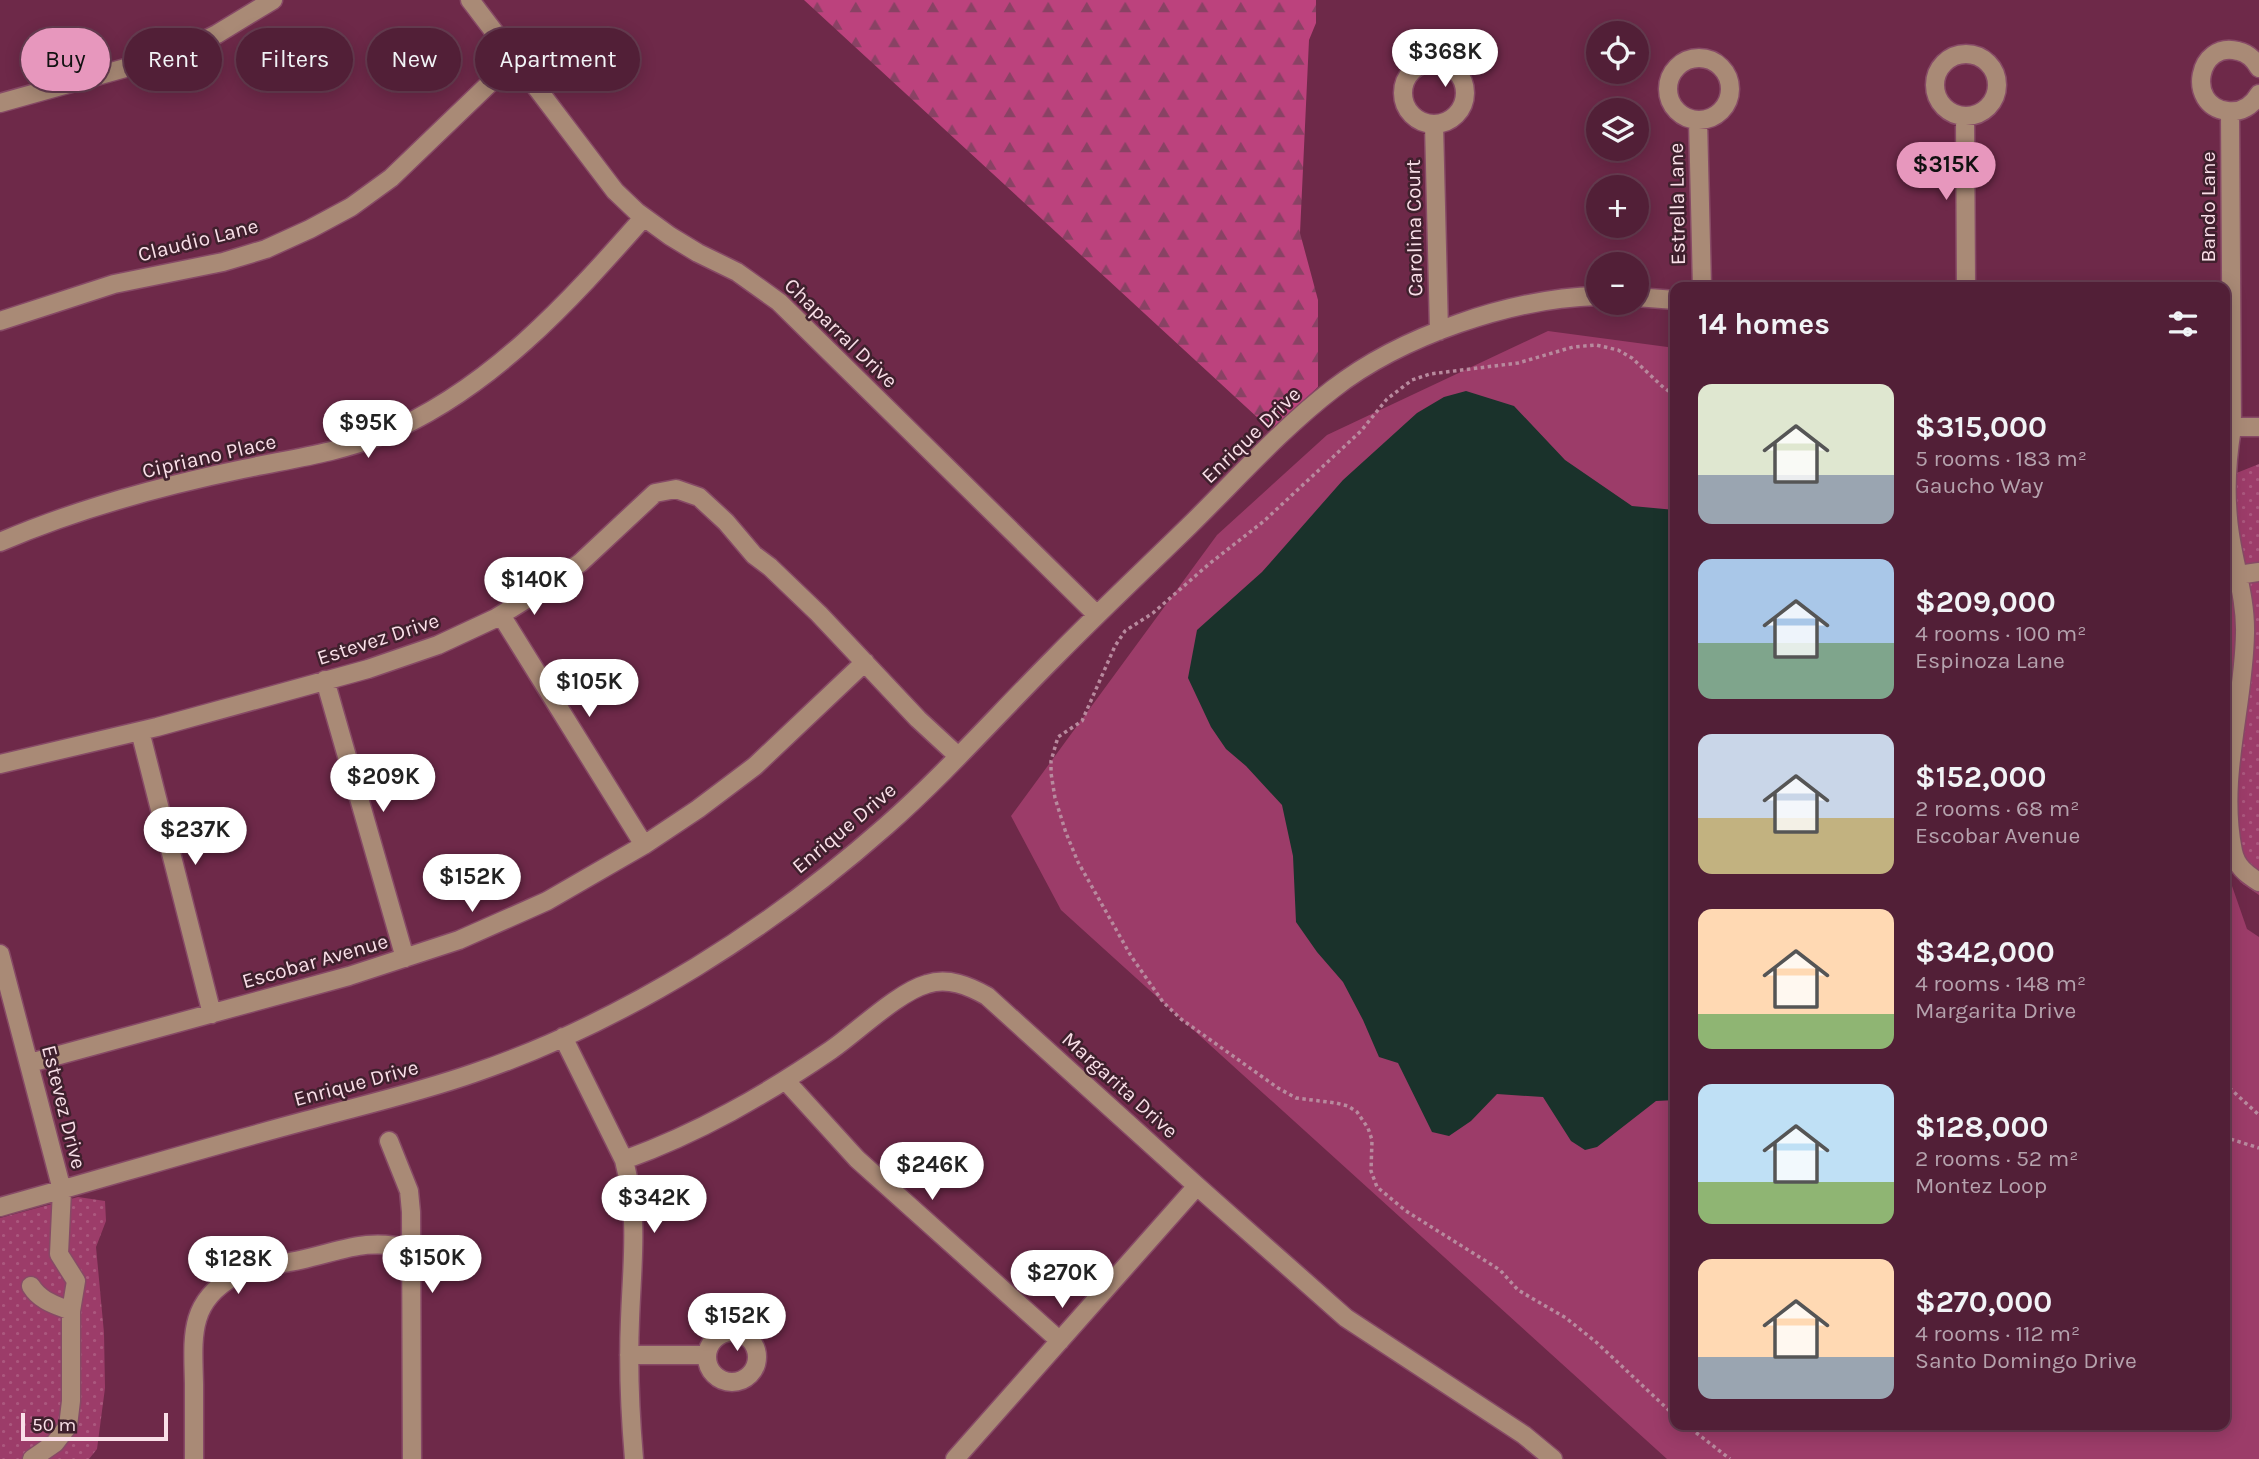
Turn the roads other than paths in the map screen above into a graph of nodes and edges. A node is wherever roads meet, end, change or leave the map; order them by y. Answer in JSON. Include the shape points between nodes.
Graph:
{"nodes":[{"id":1,"x":273,"y":0,"type":"edge"},
{"id":2,"x":470,"y":0,"type":"edge"},
{"id":3,"x":491,"y":28,"type":"edge"},
{"id":4,"x":2259,"y":68,"type":"edge"},
{"id":5,"x":482,"y":91,"type":"edge"},
{"id":6,"x":539,"y":91,"type":"edge"},
{"id":7,"x":2259,"y":94,"type":"edge"},
{"id":8,"x":0,"y":103,"type":"edge"},
{"id":9,"x":2230,"y":112,"type":"junction"},
{"id":10,"x":1965,"y":116,"type":"dead end"},
{"id":11,"x":1698,"y":120,"type":"dead end"},
{"id":12,"x":1434,"y":124,"type":"dead end"},
{"id":13,"x":644,"y":217,"type":"junction"},
{"id":14,"x":1702,"y":282,"type":"edge"},
{"id":15,"x":1966,"y":282,"type":"edge"},
{"id":16,"x":2229,"y":282,"type":"edge"},
{"id":17,"x":1586,"y":297,"type":"edge"},
{"id":18,"x":1649,"y":298,"type":"edge"},
{"id":19,"x":1670,"y":300,"type":"edge"},
{"id":20,"x":0,"y":321,"type":"edge"},
{"id":21,"x":1439,"y":331,"type":"junction"},
{"id":22,"x":2259,"y":427,"type":"edge"},
{"id":23,"x":2230,"y":428,"type":"edge"},
{"id":24,"x":2230,"y":529,"type":"edge"},
{"id":25,"x":0,"y":542,"type":"edge"},
{"id":26,"x":2259,"y":572,"type":"edge"},
{"id":27,"x":2238,"y":575,"type":"junction"},
{"id":28,"x":1097,"y":614,"type":"junction"},
{"id":29,"x":501,"y":615,"type":"junction"},
{"id":30,"x":865,"y":663,"type":"junction"},
{"id":31,"x":325,"y":680,"type":"junction"},
{"id":32,"x":140,"y":731,"type":"junction"},
{"id":33,"x":958,"y":755,"type":"junction"},
{"id":34,"x":0,"y":764,"type":"edge"},
{"id":35,"x":2230,"y":767,"type":"edge"},
{"id":36,"x":2230,"y":829,"type":"edge"},
{"id":37,"x":644,"y":845,"type":"junction"},
{"id":38,"x":2259,"y":882,"type":"edge"},
{"id":39,"x":0,"y":954,"type":"edge"},
{"id":40,"x":405,"y":958,"type":"junction"},
{"id":41,"x":212,"y":1014,"type":"junction"},
{"id":42,"x":563,"y":1037,"type":"junction"},
{"id":43,"x":30,"y":1063,"type":"junction"},
{"id":44,"x":786,"y":1081,"type":"junction"},
{"id":45,"x":389,"y":1141,"type":"dead end"},
{"id":46,"x":624,"y":1160,"type":"junction"},
{"id":47,"x":1196,"y":1186,"type":"junction"},
{"id":48,"x":62,"y":1190,"type":"junction"},
{"id":49,"x":0,"y":1207,"type":"edge"},
{"id":50,"x":410,"y":1249,"type":"junction"},
{"id":51,"x":31,"y":1286,"type":"dead end"},
{"id":52,"x":71,"y":1311,"type":"junction"},
{"id":53,"x":1060,"y":1341,"type":"junction"},
{"id":54,"x":629,"y":1354,"type":"junction"},
{"id":55,"x":707,"y":1354,"type":"dead end"},
{"id":56,"x":32,"y":1459,"type":"edge"},
{"id":57,"x":194,"y":1459,"type":"edge"},
{"id":58,"x":412,"y":1459,"type":"edge"},
{"id":59,"x":634,"y":1459,"type":"edge"},
{"id":60,"x":955,"y":1459,"type":"edge"},
{"id":61,"x":1553,"y":1459,"type":"edge"}],
"edges":[{"from":1,"to":8,"type":"street","via":[[178,53]]},
{"from":2,"to":3,"type":"street","name":"Chaparral Drive"},
{"from":4,"to":9,"type":"street","via":[[2250,56],[2232,50],[2221,51],[2204,64],[2203,95],[2210,104]]},
{"from":5,"to":20,"type":"street","name":"Claudio Lane","via":[[391,178],[310,229],[266,249],[114,284]]},
{"from":6,"to":13,"type":"street","name":"Chaparral Drive","via":[[615,191]]},
{"from":7,"to":9,"type":"street","via":[[2248,107]]},
{"from":9,"to":16,"type":"street","name":"Bando Lane"},
{"from":10,"to":15,"type":"street"},
{"from":11,"to":14,"type":"street","name":"Estrella Lane"},
{"from":12,"to":21,"type":"street","name":"Carolina Court"},
{"from":13,"to":25,"type":"street","name":"Cipriano Place","via":[[513,352],[485,377],[424,415],[338,450],[196,480],[68,516]]},
{"from":13,"to":28,"type":"street","name":"Chaparral Drive","via":[[779,302]]},
{"from":17,"to":21,"type":"street","name":"Enrique Drive","via":[[1503,309]]},
{"from":18,"to":19,"type":"street"},
{"from":21,"to":28,"type":"street","name":"Enrique Drive","via":[[1367,366],[1334,388]]},
{"from":22,"to":23,"type":"street"},
{"from":24,"to":27,"type":"street","name":"Bando Lane"},
{"from":26,"to":27,"type":"street"},
{"from":27,"to":35,"type":"street","name":"Bando Lane","via":[[2245,634]]},
{"from":28,"to":33,"type":"street","name":"Enrique Drive"},
{"from":29,"to":30,"type":"street","name":"Estevez Drive","via":[[580,563],[655,493],[676,489],[704,502],[726,522]]},
{"from":29,"to":31,"type":"street","name":"Estevez Drive","via":[[438,645]]},
{"from":29,"to":37,"type":"street"},
{"from":30,"to":33,"type":"street","name":"Estevez Drive"},
{"from":30,"to":37,"type":"street","name":"Escobar Avenue","via":[[755,766]]},
{"from":31,"to":32,"type":"street","name":"Estevez Drive"},
{"from":31,"to":40,"type":"street"},
{"from":32,"to":34,"type":"street","name":"Estevez Drive"},
{"from":32,"to":41,"type":"street"},
{"from":33,"to":42,"type":"street","name":"Enrique Drive","via":[[887,825],[764,922],[697,967]]},
{"from":36,"to":38,"type":"street","name":"Bando Lane","via":[[2236,862]]},
{"from":37,"to":40,"type":"street","name":"Escobar Avenue","via":[[537,906]]},
{"from":39,"to":43,"type":"street","name":"Estevez Drive"},
{"from":40,"to":41,"type":"street","name":"Escobar Avenue"},
{"from":41,"to":43,"type":"street","name":"Escobar Avenue"},
{"from":42,"to":46,"type":"street"},
{"from":42,"to":48,"type":"street","name":"Enrique Drive","via":[[478,1072],[390,1099]]},
{"from":43,"to":48,"type":"street","name":"Estevez Drive"},
{"from":44,"to":46,"type":"street","name":"Margarita Drive","via":[[685,1135]]},
{"from":44,"to":47,"type":"street","name":"Margarita Drive","via":[[911,990],[929,983],[970,986],[988,996]]},
{"from":44,"to":53,"type":"street","via":[[857,1159]]},
{"from":45,"to":50,"type":"street","via":[[409,1191]]},
{"from":46,"to":54,"type":"street","via":[[635,1213]]},
{"from":47,"to":53,"type":"street"},
{"from":47,"to":61,"type":"street","name":"Margarita Drive","via":[[1346,1318]]},
{"from":48,"to":49,"type":"street","name":"Enrique Drive"},
{"from":48,"to":52,"type":"street","name":"Estevez Drive","via":[[59,1254],[76,1281]]},
{"from":50,"to":57,"type":"street","via":[[390,1243],[358,1245],[260,1267],[235,1275],[215,1289],[193,1328]]},
{"from":50,"to":58,"type":"street"},
{"from":51,"to":52,"type":"street","via":[[48,1302]]},
{"from":52,"to":56,"type":"street","name":"Estevez Drive","via":[[68,1426],[55,1443]]},
{"from":53,"to":60,"type":"street"},
{"from":54,"to":55,"type":"street"},
{"from":54,"to":59,"type":"street"}]}
